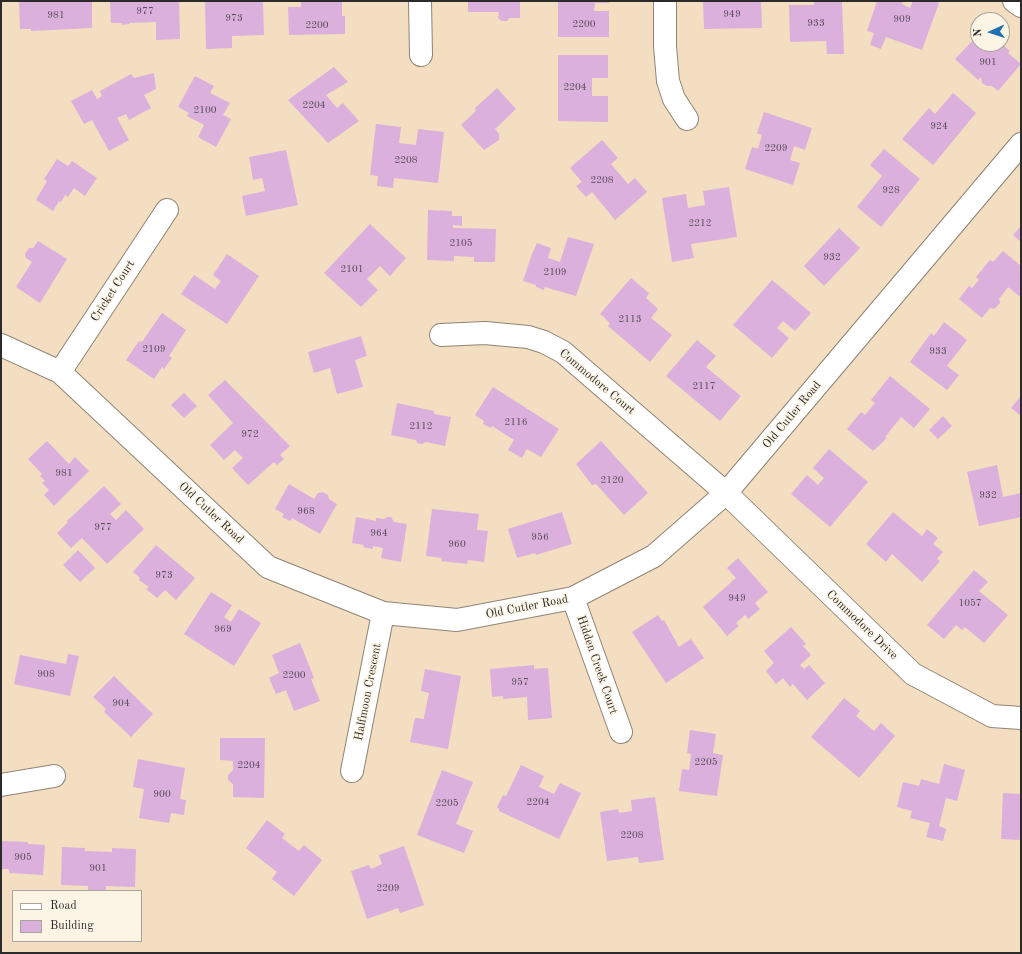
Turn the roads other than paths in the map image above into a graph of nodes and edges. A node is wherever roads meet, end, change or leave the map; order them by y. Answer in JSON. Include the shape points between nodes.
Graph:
{"nodes":[{"id":1,"x":420,"y":1,"type":"edge"},
{"id":2,"x":664,"y":1,"type":"edge"},
{"id":3,"x":1014,"y":1,"type":"edge"},
{"id":4,"x":1021,"y":6,"type":"edge"},
{"id":5,"x":421,"y":55,"type":"dead end"},
{"id":6,"x":687,"y":119,"type":"dead end"},
{"id":7,"x":1021,"y":144,"type":"edge"},
{"id":8,"x":167,"y":210,"type":"dead end"},
{"id":9,"x":441,"y":335,"type":"dead end"},
{"id":10,"x":1,"y":345,"type":"edge"},
{"id":11,"x":60,"y":372,"type":"junction"},
{"id":12,"x":726,"y":493,"type":"junction"},
{"id":13,"x":573,"y":598,"type":"junction"},
{"id":14,"x":383,"y":613,"type":"junction"},
{"id":15,"x":1021,"y":718,"type":"edge"},
{"id":16,"x":621,"y":732,"type":"dead end"},
{"id":17,"x":352,"y":771,"type":"dead end"},
{"id":18,"x":54,"y":776,"type":"dead end"},
{"id":19,"x":1,"y":785,"type":"edge"}],
"edges":[{"from":1,"to":5,"type":"street"},
{"from":2,"to":6,"type":"street","via":[[668,81],[674,99]]},
{"from":3,"to":4,"type":"street"},
{"from":7,"to":12,"type":"street","name":"Old Cutler Road"},
{"from":8,"to":11,"type":"street","name":"Cricket Court"},
{"from":9,"to":12,"type":"street","name":"Commodore Court","via":[[485,333],[528,337],[563,352]]},
{"from":10,"to":11,"type":"street","name":"Old Cutler Road"},
{"from":11,"to":14,"type":"street","name":"Old Cutler Road","via":[[268,567]]},
{"from":12,"to":13,"type":"street","name":"Old Cutler Road","via":[[654,556]]},
{"from":12,"to":15,"type":"street","name":"Commodore Drive","via":[[913,674],[992,716]]},
{"from":13,"to":14,"type":"street","name":"Old Cutler Road","via":[[457,620]]},
{"from":13,"to":16,"type":"street","name":"Hidden Creek Court"},
{"from":14,"to":17,"type":"street","name":"Halfmoon Crescent"},
{"from":18,"to":19,"type":"street"}]}
